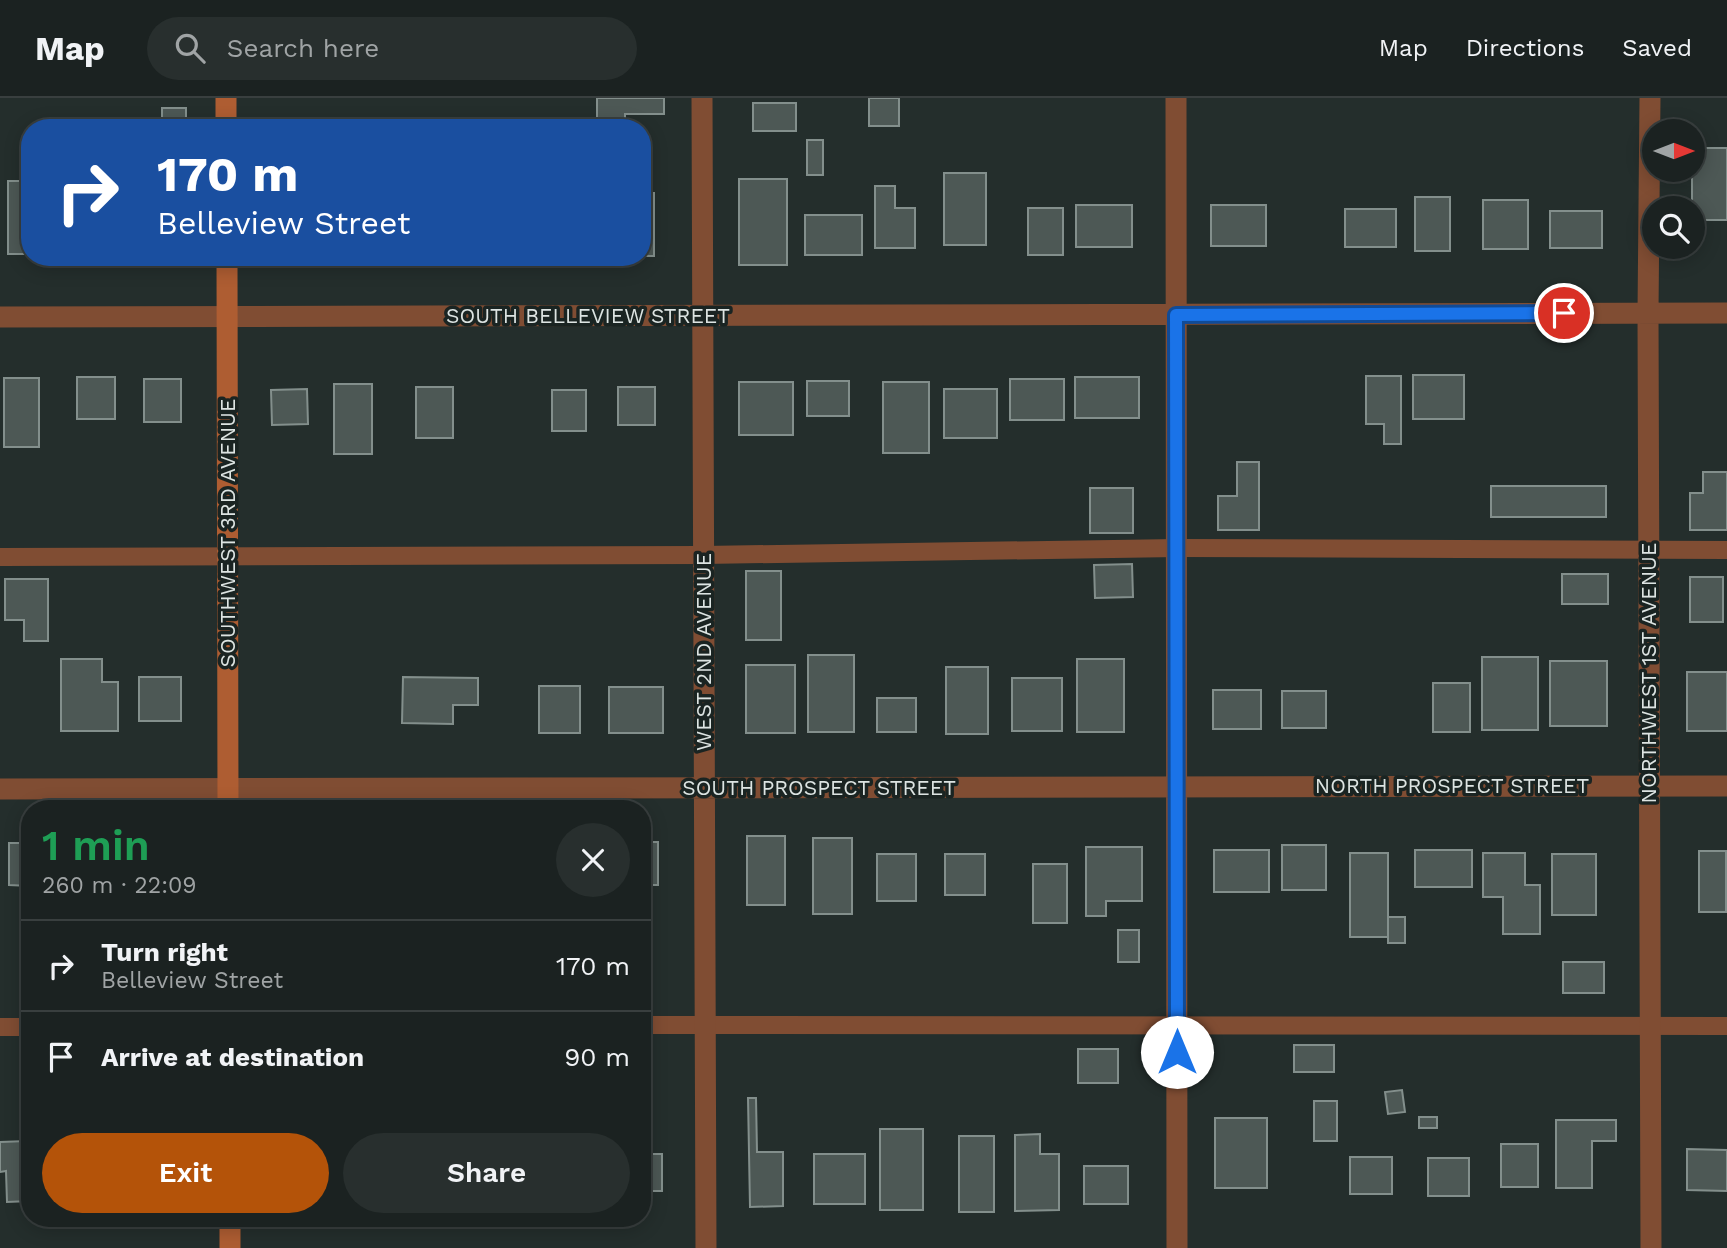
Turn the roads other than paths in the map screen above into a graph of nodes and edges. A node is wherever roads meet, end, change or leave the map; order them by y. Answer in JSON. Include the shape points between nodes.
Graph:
{"nodes":[{"id":1,"x":226,"y":98,"type":"edge"},
{"id":2,"x":702,"y":98,"type":"edge"},
{"id":3,"x":1176,"y":98,"type":"edge"},
{"id":4,"x":1650,"y":98,"type":"edge"},
{"id":5,"x":226,"y":119,"type":"edge"},
{"id":6,"x":227,"y":266,"type":"edge"},
{"id":7,"x":1648,"y":313,"type":"junction"},
{"id":8,"x":1727,"y":313,"type":"edge"},
{"id":9,"x":702,"y":315,"type":"junction"},
{"id":10,"x":1176,"y":315,"type":"junction"},
{"id":11,"x":227,"y":316,"type":"junction"},
{"id":12,"x":0,"y":317,"type":"edge"},
{"id":13,"x":1177,"y":548,"type":"junction"},
{"id":14,"x":1648,"y":550,"type":"junction"},
{"id":15,"x":1727,"y":550,"type":"edge"},
{"id":16,"x":703,"y":555,"type":"junction"},
{"id":17,"x":0,"y":556,"type":"edge"},
{"id":18,"x":228,"y":556,"type":"junction"},
{"id":19,"x":1649,"y":786,"type":"junction"},
{"id":20,"x":1727,"y":786,"type":"edge"},
{"id":21,"x":1177,"y":787,"type":"junction"},
{"id":22,"x":704,"y":788,"type":"junction"},
{"id":23,"x":0,"y":789,"type":"edge"},
{"id":24,"x":228,"y":799,"type":"edge"},
{"id":25,"x":705,"y":1024,"type":"junction"},
{"id":26,"x":1177,"y":1024,"type":"junction"},
{"id":27,"x":651,"y":1025,"type":"edge"},
{"id":28,"x":1727,"y":1026,"type":"edge"},
{"id":29,"x":0,"y":1027,"type":"edge"},
{"id":30,"x":21,"y":1027,"type":"edge"},
{"id":31,"x":1651,"y":1028,"type":"junction"},
{"id":32,"x":230,"y":1227,"type":"edge"},
{"id":33,"x":230,"y":1248,"type":"edge"},
{"id":34,"x":706,"y":1248,"type":"edge"},
{"id":35,"x":1177,"y":1248,"type":"edge"},
{"id":36,"x":1651,"y":1248,"type":"edge"}],
"edges":[{"from":1,"to":5,"type":"main road"},
{"from":2,"to":9,"type":"street","name":"WEST 2ND AVENUE"},
{"from":3,"to":10,"type":"street"},
{"from":4,"to":7,"type":"street","name":"NORTHWEST 1ST AVENUE"},
{"from":6,"to":11,"type":"main road","name":"SOUTHWEST 3RD AVENUE"},
{"from":7,"to":8,"type":"street","name":"SOUTH BELLEVIEW STREET"},
{"from":7,"to":10,"type":"street","name":"SOUTH BELLEVIEW STREET"},
{"from":7,"to":14,"type":"street","name":"NORTHWEST 1ST AVENUE"},
{"from":9,"to":10,"type":"street","name":"SOUTH BELLEVIEW STREET"},
{"from":9,"to":11,"type":"street","name":"SOUTH BELLEVIEW STREET"},
{"from":9,"to":16,"type":"street","name":"WEST 2ND AVENUE"},
{"from":10,"to":13,"type":"street"},
{"from":11,"to":12,"type":"street","name":"SOUTH BELLEVIEW STREET"},
{"from":11,"to":18,"type":"main road","name":"SOUTHWEST 3RD AVENUE"},
{"from":13,"to":14,"type":"lane"},
{"from":13,"to":16,"type":"lane"},
{"from":13,"to":21,"type":"street"},
{"from":14,"to":15,"type":"lane"},
{"from":14,"to":19,"type":"street","name":"NORTHWEST 1ST AVENUE"},
{"from":16,"to":18,"type":"lane"},
{"from":16,"to":22,"type":"street","name":"WEST 2ND AVENUE"},
{"from":17,"to":18,"type":"lane"},
{"from":18,"to":24,"type":"main road","name":"SOUTHWEST 3RD AVENUE"},
{"from":19,"to":20,"type":"street","name":"NORTH PROSPECT STREET"},
{"from":19,"to":21,"type":"street","name":"NORTH PROSPECT STREET"},
{"from":19,"to":31,"type":"street","name":"NORTHWEST 1ST AVENUE"},
{"from":21,"to":22,"type":"street","name":"SOUTH PROSPECT STREET"},
{"from":21,"to":26,"type":"street"},
{"from":22,"to":24,"type":"street","name":"SOUTH PROSPECT STREET"},
{"from":22,"to":25,"type":"street","name":"WEST 2ND AVENUE"},
{"from":23,"to":24,"type":"street","name":"SOUTH PROSPECT STREET"},
{"from":25,"to":26,"type":"lane"},
{"from":25,"to":27,"type":"lane"},
{"from":25,"to":34,"type":"street","name":"WEST 2ND AVENUE"},
{"from":26,"to":31,"type":"lane"},
{"from":26,"to":35,"type":"street"},
{"from":28,"to":31,"type":"lane"},
{"from":29,"to":30,"type":"lane"},
{"from":31,"to":36,"type":"street","name":"NORTHWEST 1ST AVENUE"},
{"from":32,"to":33,"type":"main road"}]}
